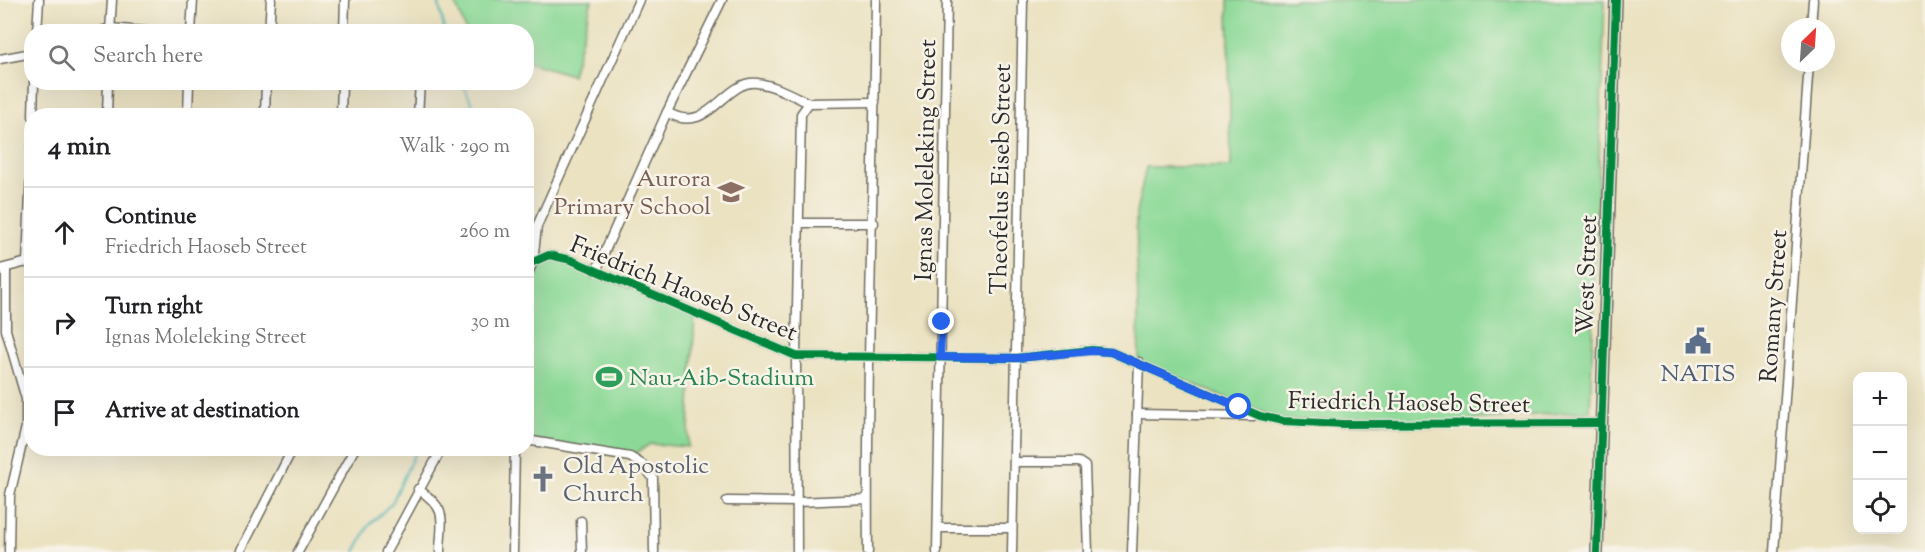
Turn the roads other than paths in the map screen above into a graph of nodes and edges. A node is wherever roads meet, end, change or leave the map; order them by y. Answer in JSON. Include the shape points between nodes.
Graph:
{"nodes":[{"id":1,"x":39,"y":0,"type":"edge"},
{"id":2,"x":112,"y":0,"type":"edge"},
{"id":3,"x":193,"y":0,"type":"edge"},
{"id":4,"x":271,"y":0,"type":"edge"},
{"id":5,"x":345,"y":0,"type":"edge"},
{"id":6,"x":639,"y":0,"type":"edge"},
{"id":7,"x":722,"y":0,"type":"edge"},
{"id":8,"x":876,"y":0,"type":"edge"},
{"id":9,"x":947,"y":0,"type":"edge"},
{"id":10,"x":1023,"y":0,"type":"edge"},
{"id":11,"x":1616,"y":0,"type":"edge"},
{"id":12,"x":1813,"y":0,"type":"edge"},
{"id":13,"x":1812,"y":18,"type":"edge"},
{"id":14,"x":38,"y":24,"type":"edge"},
{"id":15,"x":110,"y":24,"type":"edge"},
{"id":16,"x":192,"y":24,"type":"edge"},
{"id":17,"x":270,"y":24,"type":"edge"},
{"id":18,"x":344,"y":24,"type":"edge"},
{"id":19,"x":24,"y":54,"type":"edge"},
{"id":20,"x":0,"y":59,"type":"edge"},
{"id":21,"x":1808,"y":72,"type":"edge"},
{"id":22,"x":34,"y":90,"type":"edge"},
{"id":23,"x":108,"y":90,"type":"edge"},
{"id":24,"x":189,"y":90,"type":"edge"},
{"id":25,"x":267,"y":90,"type":"edge"},
{"id":26,"x":342,"y":90,"type":"edge"},
{"id":27,"x":419,"y":90,"type":"edge"},
{"id":28,"x":875,"y":102,"type":"junction"},
{"id":29,"x":809,"y":103,"type":"junction"},
{"id":30,"x":33,"y":108,"type":"edge"},
{"id":31,"x":107,"y":108,"type":"edge"},
{"id":32,"x":188,"y":108,"type":"edge"},
{"id":33,"x":265,"y":108,"type":"edge"},
{"id":34,"x":341,"y":108,"type":"edge"},
{"id":35,"x":418,"y":108,"type":"edge"},
{"id":36,"x":667,"y":112,"type":"junction"},
{"id":37,"x":799,"y":223,"type":"junction"},
{"id":38,"x":874,"y":223,"type":"junction"},
{"id":39,"x":534,"y":253,"type":"edge"},
{"id":40,"x":534,"y":262,"type":"edge"},
{"id":41,"x":24,"y":263,"type":"edge"},
{"id":42,"x":3,"y":269,"type":"edge"},
{"id":43,"x":596,"y":271,"type":"junction"},
{"id":44,"x":796,"y":356,"type":"junction"},
{"id":45,"x":868,"y":356,"type":"junction"},
{"id":46,"x":940,"y":357,"type":"junction"},
{"id":47,"x":1017,"y":358,"type":"junction"},
{"id":48,"x":1139,"y":362,"type":"junction"},
{"id":49,"x":24,"y":392,"type":"edge"},
{"id":50,"x":1137,"y":414,"type":"junction"},
{"id":51,"x":1260,"y":416,"type":"junction"},
{"id":52,"x":1600,"y":423,"type":"junction"},
{"id":53,"x":24,"y":436,"type":"edge"},
{"id":54,"x":534,"y":441,"type":"edge"},
{"id":55,"x":289,"y":456,"type":"edge"},
{"id":56,"x":351,"y":456,"type":"edge"},
{"id":57,"x":437,"y":456,"type":"edge"},
{"id":58,"x":515,"y":456,"type":"edge"},
{"id":59,"x":1015,"y":462,"type":"junction"},
{"id":60,"x":418,"y":489,"type":"junction"},
{"id":61,"x":867,"y":499,"type":"junction"},
{"id":62,"x":727,"y":501,"type":"dead end"},
{"id":63,"x":798,"y":502,"type":"junction"},
{"id":64,"x":581,"y":521,"type":"dead end"},
{"id":65,"x":938,"y":528,"type":"junction"},
{"id":66,"x":1012,"y":528,"type":"junction"},
{"id":67,"x":9,"y":552,"type":"edge"},
{"id":68,"x":240,"y":552,"type":"edge"},
{"id":69,"x":298,"y":552,"type":"edge"},
{"id":70,"x":386,"y":552,"type":"edge"},
{"id":71,"x":440,"y":552,"type":"edge"},
{"id":72,"x":513,"y":552,"type":"edge"},
{"id":73,"x":582,"y":552,"type":"edge"},
{"id":74,"x":654,"y":552,"type":"edge"},
{"id":75,"x":797,"y":552,"type":"edge"},
{"id":76,"x":867,"y":552,"type":"edge"},
{"id":77,"x":937,"y":552,"type":"edge"},
{"id":78,"x":1012,"y":552,"type":"edge"},
{"id":79,"x":1088,"y":552,"type":"edge"},
{"id":80,"x":1132,"y":552,"type":"edge"},
{"id":81,"x":1597,"y":552,"type":"edge"},
{"id":82,"x":1774,"y":552,"type":"edge"}],
"edges":[{"from":1,"to":14,"type":"street"},
{"from":2,"to":15,"type":"street"},
{"from":3,"to":16,"type":"street"},
{"from":4,"to":17,"type":"street"},
{"from":5,"to":18,"type":"street"},
{"from":6,"to":39,"type":"street","via":[[537,226]]},
{"from":7,"to":36,"type":"street"},
{"from":8,"to":28,"type":"street"},
{"from":9,"to":46,"type":"street","name":"Ignas Moleleking Street"},
{"from":10,"to":47,"type":"street","name":"Theofelus Eiseb Street"},
{"from":11,"to":52,"type":"street","name":"West Street"},
{"from":12,"to":13,"type":"street"},
{"from":19,"to":20,"type":"street"},
{"from":21,"to":82,"type":"street","name":"Romany Street"},
{"from":22,"to":30,"type":"street"},
{"from":23,"to":31,"type":"street"},
{"from":24,"to":32,"type":"street"},
{"from":25,"to":33,"type":"street"},
{"from":26,"to":34,"type":"street"},
{"from":27,"to":35,"type":"street"},
{"from":28,"to":29,"type":"street"},
{"from":28,"to":38,"type":"street"},
{"from":29,"to":36,"type":"street","via":[[758,83],[741,87],[704,116],[675,117]]},
{"from":29,"to":37,"type":"street","via":[[801,114]]},
{"from":36,"to":43,"type":"street"},
{"from":37,"to":38,"type":"street"},
{"from":37,"to":44,"type":"street"},
{"from":38,"to":45,"type":"street"},
{"from":40,"to":43,"type":"street","name":"Friedrich Haoseb Street","via":[[549,255]]},
{"from":41,"to":42,"type":"street"},
{"from":42,"to":49,"type":"street","via":[[6,330]]},
{"from":43,"to":44,"type":"street","name":"Friedrich Haoseb Street"},
{"from":44,"to":45,"type":"street","name":"Friedrich Haoseb Street"},
{"from":44,"to":63,"type":"street"},
{"from":45,"to":46,"type":"street","name":"Friedrich Haoseb Street"},
{"from":45,"to":61,"type":"street"},
{"from":46,"to":47,"type":"street","name":"Friedrich Haoseb Street"},
{"from":46,"to":65,"type":"street","name":"Ignas Moleleking Street"},
{"from":47,"to":48,"type":"street","name":"Friedrich Haoseb Street","via":[[1092,351],[1111,352]]},
{"from":47,"to":59,"type":"street","name":"Theofelus Eiseb Street"},
{"from":48,"to":50,"type":"street"},
{"from":48,"to":51,"type":"street","name":"Friedrich Haoseb Street"},
{"from":50,"to":51,"type":"street"},
{"from":50,"to":80,"type":"street"},
{"from":51,"to":52,"type":"street","name":"Friedrich Haoseb Street","via":[[1283,422],[1343,424]]},
{"from":52,"to":81,"type":"street","name":"West Street"},
{"from":53,"to":67,"type":"street","via":[[10,495]]},
{"from":54,"to":74,"type":"street","via":[[630,457],[643,465],[653,478]]},
{"from":55,"to":68,"type":"street"},
{"from":56,"to":69,"type":"street"},
{"from":57,"to":60,"type":"street"},
{"from":58,"to":72,"type":"street"},
{"from":59,"to":66,"type":"street","name":"Theofelus Eiseb Street"},
{"from":59,"to":79,"type":"street","via":[[1079,462],[1085,466]]},
{"from":60,"to":70,"type":"street"},
{"from":60,"to":71,"type":"street","via":[[438,503]]},
{"from":61,"to":63,"type":"street"},
{"from":61,"to":76,"type":"street"},
{"from":62,"to":63,"type":"street"},
{"from":63,"to":75,"type":"street"},
{"from":64,"to":73,"type":"street"},
{"from":65,"to":66,"type":"street"},
{"from":65,"to":77,"type":"street","name":"Ignas Moleleking Street"},
{"from":66,"to":78,"type":"street","name":"Theofelus Eiseb Street"}]}
